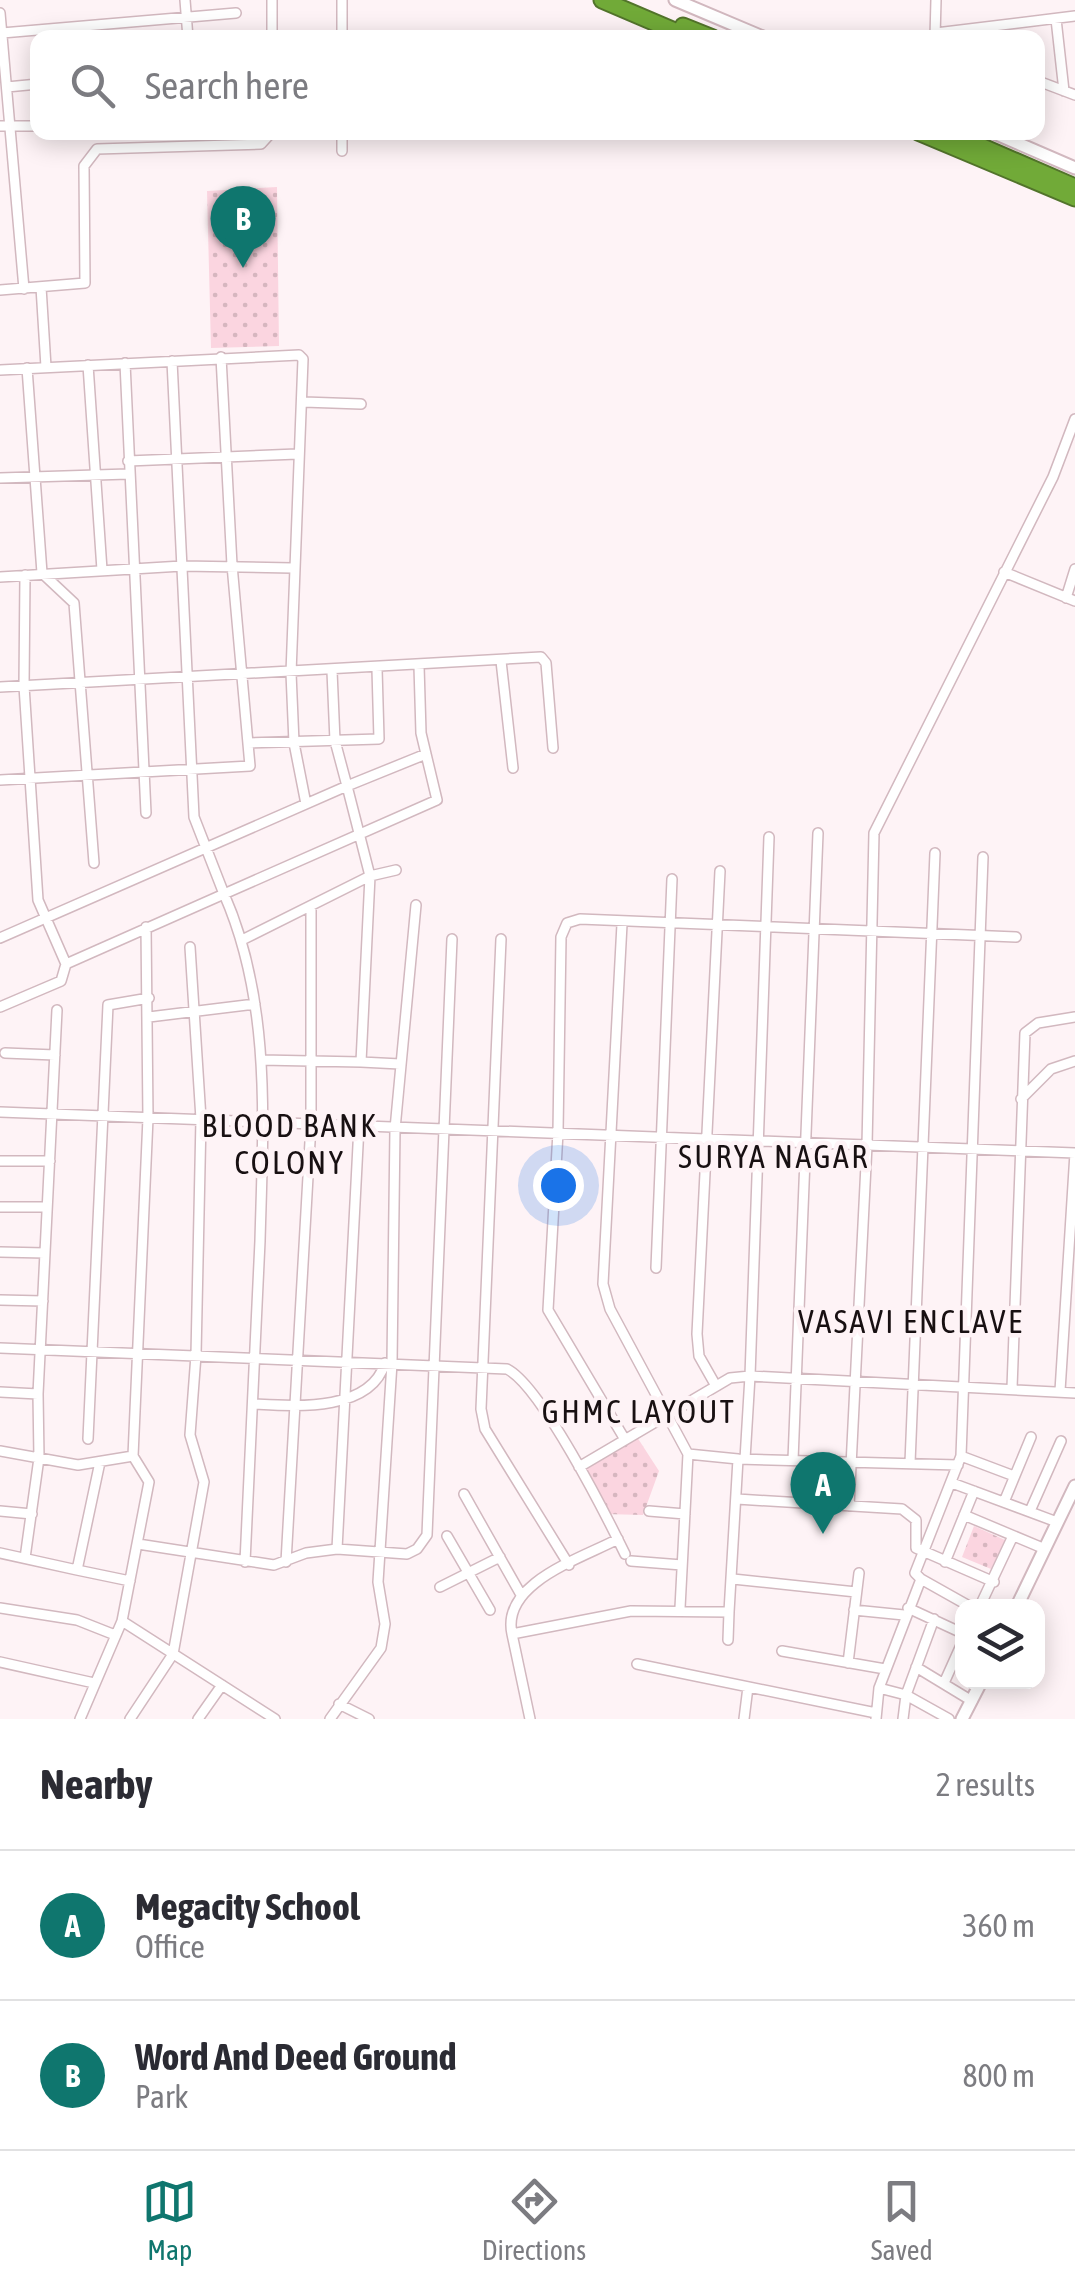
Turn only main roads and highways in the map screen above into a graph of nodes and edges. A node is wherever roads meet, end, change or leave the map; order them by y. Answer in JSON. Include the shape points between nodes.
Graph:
{"nodes":[{"id":1,"x":602,"y":0,"type":"edge"},
{"id":2,"x":624,"y":0,"type":"edge"},
{"id":3,"x":672,"y":30,"type":"edge"},
{"id":4,"x":694,"y":30,"type":"edge"},
{"id":5,"x":937,"y":140,"type":"edge"},
{"id":6,"x":966,"y":140,"type":"edge"},
{"id":7,"x":1075,"y":187,"type":"edge"},
{"id":8,"x":1075,"y":198,"type":"edge"}],
"edges":[{"from":1,"to":3,"type":"highway"},
{"from":2,"to":4,"type":"highway"},
{"from":5,"to":8,"type":"highway"},
{"from":6,"to":7,"type":"highway"}]}
